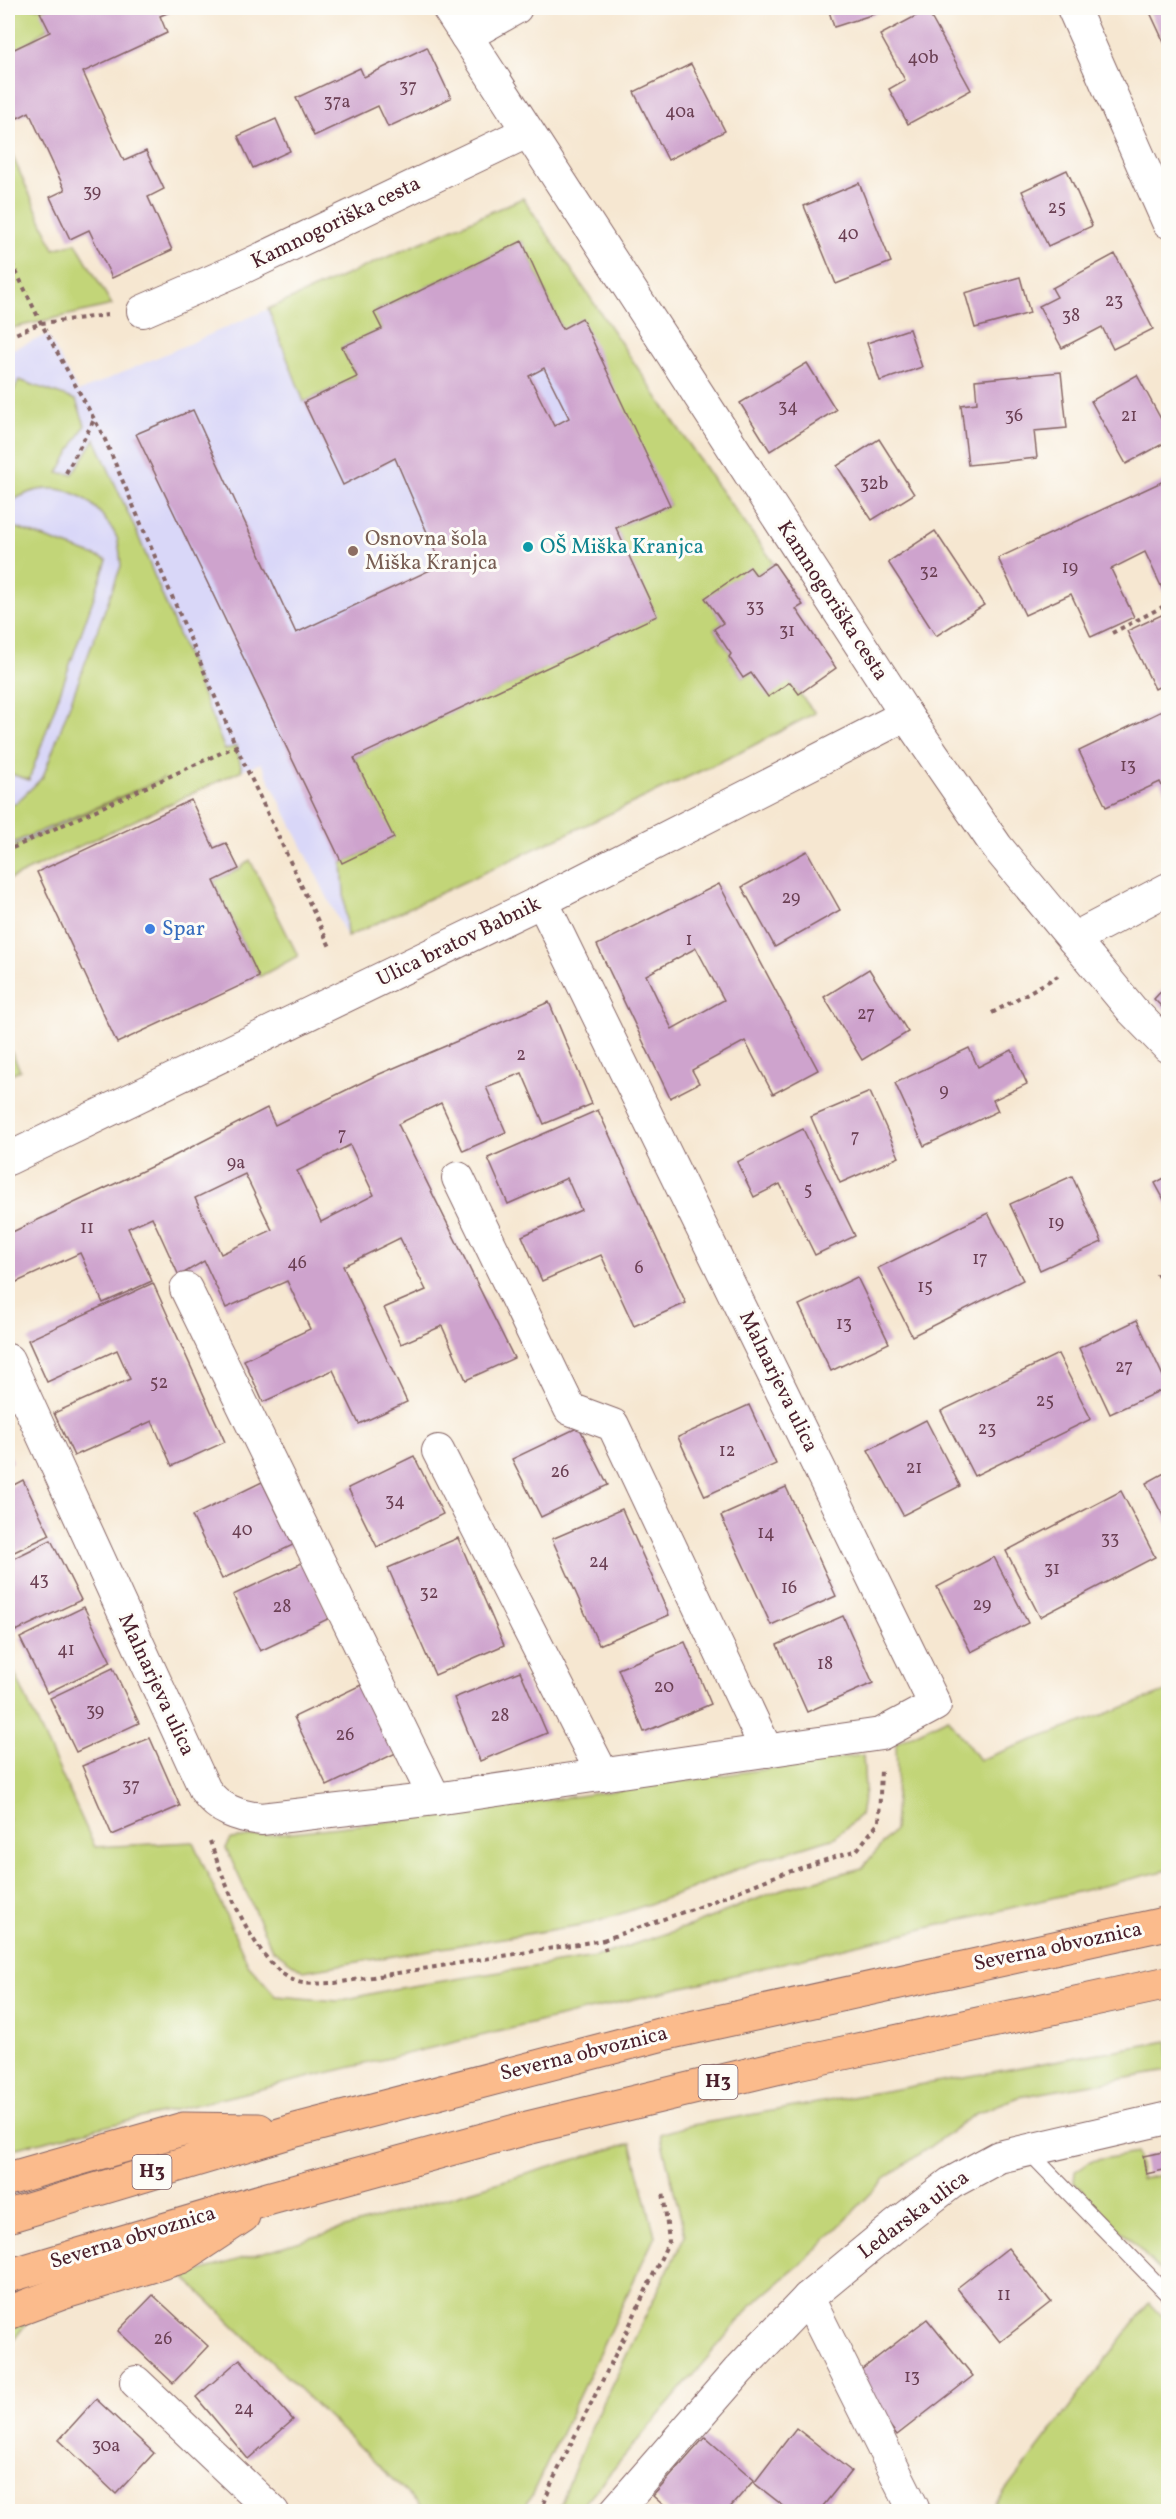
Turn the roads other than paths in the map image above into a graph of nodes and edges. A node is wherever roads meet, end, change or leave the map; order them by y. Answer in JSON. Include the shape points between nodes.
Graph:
{"nodes":[{"id":1,"x":448,"y":8,"type":"edge"},
{"id":2,"x":516,"y":8,"type":"edge"},
{"id":3,"x":1073,"y":8,"type":"edge"},
{"id":4,"x":466,"y":36,"type":"junction"},
{"id":5,"x":527,"y":132,"type":"junction"},
{"id":6,"x":1168,"y":222,"type":"edge"},
{"id":7,"x":143,"y":311,"type":"road end"},
{"id":8,"x":906,"y":715,"type":"junction"},
{"id":9,"x":1168,"y":889,"type":"edge"},
{"id":10,"x":542,"y":901,"type":"junction"},
{"id":11,"x":1082,"y":948,"type":"junction"},
{"id":12,"x":1168,"y":1047,"type":"edge"},
{"id":13,"x":8,"y":1159,"type":"edge"},
{"id":14,"x":458,"y":1178,"type":"dead end"},
{"id":15,"x":186,"y":1289,"type":"dead end"},
{"id":16,"x":8,"y":1360,"type":"edge"},
{"id":17,"x":438,"y":1451,"type":"dead end"},
{"id":18,"x":767,"y":1751,"type":"junction"},
{"id":19,"x":603,"y":1775,"type":"junction"},
{"id":20,"x":435,"y":1800,"type":"junction"},
{"id":21,"x":1168,"y":1923,"type":"edge"},
{"id":22,"x":1168,"y":1983,"type":"edge"},
{"id":23,"x":1168,"y":2118,"type":"edge"},
{"id":24,"x":296,"y":2130,"type":"junction"},
{"id":25,"x":1026,"y":2150,"type":"junction"},
{"id":26,"x":8,"y":2179,"type":"edge"},
{"id":27,"x":271,"y":2198,"type":"junction"},
{"id":28,"x":8,"y":2216,"type":"edge"},
{"id":29,"x":8,"y":2276,"type":"edge"},
{"id":30,"x":1168,"y":2295,"type":"edge"},
{"id":31,"x":808,"y":2298,"type":"junction"},
{"id":32,"x":8,"y":2313,"type":"edge"},
{"id":33,"x":136,"y":2382,"type":"dead end"},
{"id":34,"x":913,"y":2508,"type":"dead end"},
{"id":35,"x":273,"y":2511,"type":"edge"},
{"id":36,"x":615,"y":2511,"type":"edge"}],
"edges":[{"from":1,"to":4,"type":"street","name":"Kamnogoriška cesta"},
{"from":2,"to":4,"type":"street"},
{"from":3,"to":6,"type":"street"},
{"from":4,"to":5,"type":"street","name":"Kamnogoriška cesta"},
{"from":5,"to":7,"type":"street","name":"Kamnogoriška cesta"},
{"from":5,"to":8,"type":"street","name":"Kamnogoriška cesta"},
{"from":8,"to":10,"type":"street","name":"Ulica bratov Babnik"},
{"from":8,"to":11,"type":"street","name":"Kamnogoriška cesta","via":[[997,848]]},
{"from":9,"to":11,"type":"street"},
{"from":10,"to":13,"type":"street","name":"Ulica bratov Babnik"},
{"from":10,"to":18,"type":"street","name":"Malnarjeva ulica","via":[[935,1705],[881,1734]]},
{"from":11,"to":12,"type":"street","name":"Kamnogoriška cesta"},
{"from":14,"to":18,"type":"street","via":[[570,1408],[613,1425]]},
{"from":15,"to":20,"type":"street"},
{"from":16,"to":20,"type":"street","name":"Malnarjeva ulica","via":[[211,1800],[233,1814],[261,1819]]},
{"from":17,"to":19,"type":"street"},
{"from":18,"to":19,"type":"street","name":"Malnarjeva ulica"},
{"from":19,"to":20,"type":"street","name":"Malnarjeva ulica"},
{"from":21,"to":24,"type":"highway","name":"Severna obvoznica","number":"H3","via":[[663,2034]]},
{"from":22,"to":27,"type":"highway","name":"Severna obvoznica","number":"H3","via":[[797,2063],[523,2129]]},
{"from":23,"to":25,"type":"street","name":"Ledarska ulica"},
{"from":24,"to":26,"type":"highway","via":[[183,2129]]},
{"from":24,"to":28,"type":"highway","name":"Severna obvoznica","number":"H3"},
{"from":25,"to":30,"type":"lane"},
{"from":25,"to":31,"type":"street","name":"Ledarska ulica","via":[[999,2157],[951,2183]]},
{"from":27,"to":29,"type":"highway","name":"Severna obvoznica","number":"H3"},
{"from":27,"to":32,"type":"highway","via":[[181,2257]]},
{"from":31,"to":34,"type":"street"},
{"from":31,"to":36,"type":"street","name":"Ledarska ulica"},
{"from":33,"to":35,"type":"street"}]}
